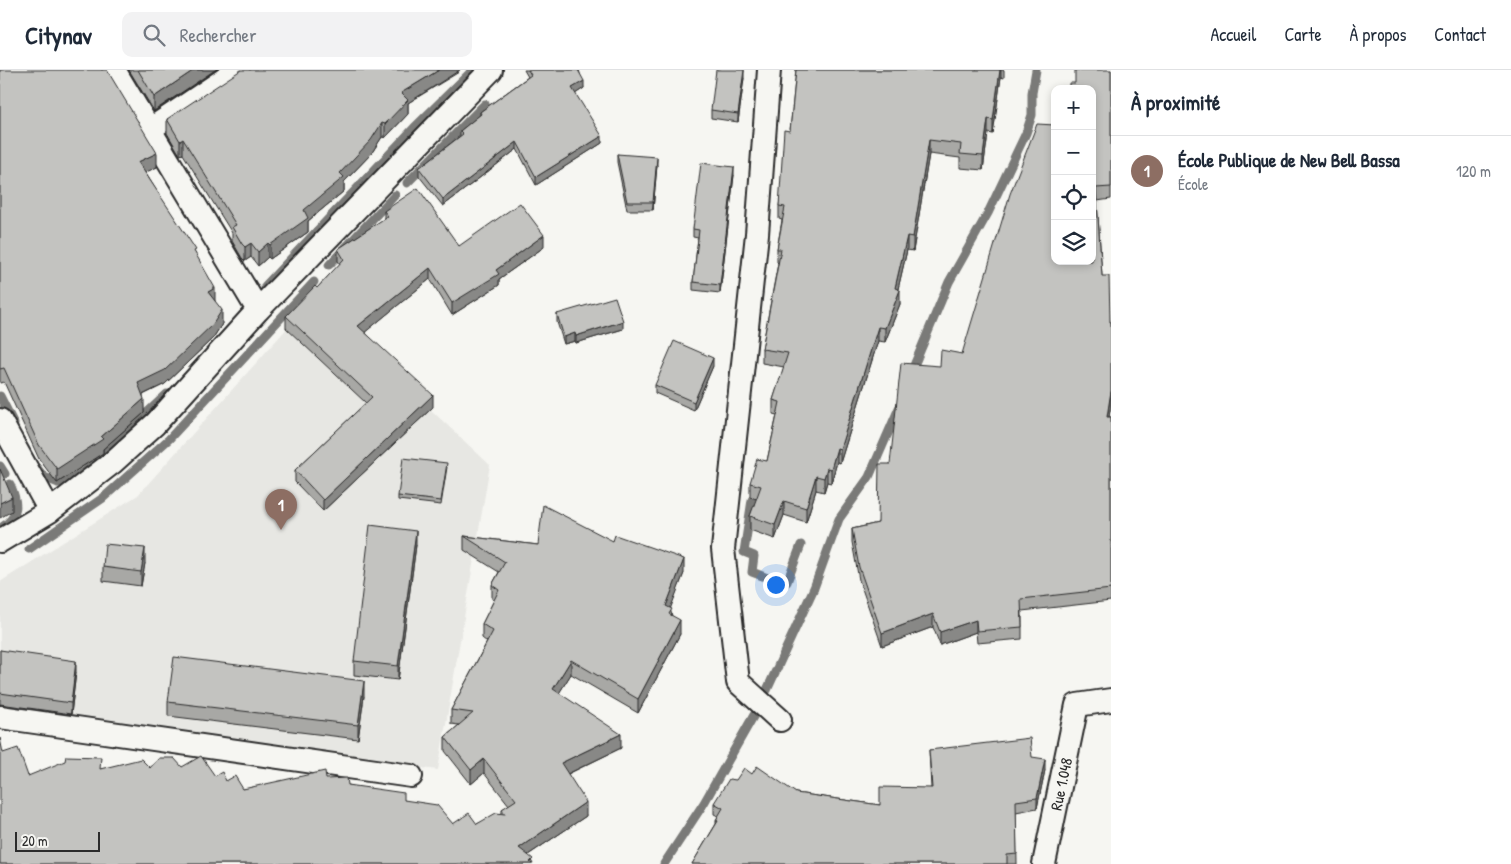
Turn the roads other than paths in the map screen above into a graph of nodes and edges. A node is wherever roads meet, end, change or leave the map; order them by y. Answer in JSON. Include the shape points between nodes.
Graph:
{"nodes":[{"id":1,"x":114,"y":70,"type":"edge"},
{"id":2,"x":238,"y":70,"type":"edge"},
{"id":3,"x":491,"y":70,"type":"edge"},
{"id":4,"x":769,"y":70,"type":"edge"},
{"id":5,"x":149,"y":130,"type":"junction"},
{"id":6,"x":258,"y":310,"type":"junction"},
{"id":7,"x":0,"y":420,"type":"edge"},
{"id":8,"x":50,"y":511,"type":"junction"},
{"id":9,"x":0,"y":540,"type":"edge"},
{"id":10,"x":1111,"y":700,"type":"edge"},
{"id":11,"x":0,"y":717,"type":"edge"},
{"id":12,"x":780,"y":720,"type":"dead end"},
{"id":13,"x":411,"y":776,"type":"dead end"},
{"id":14,"x":1044,"y":864,"type":"edge"}],
"edges":[{"from":1,"to":5,"type":"street"},
{"from":2,"to":5,"type":"street"},
{"from":3,"to":6,"type":"street"},
{"from":4,"to":12,"type":"street","via":[[757,234],[724,549],[738,682]]},
{"from":5,"to":6,"type":"street"},
{"from":6,"to":8,"type":"street","via":[[155,424],[112,464]]},
{"from":7,"to":8,"type":"street"},
{"from":8,"to":9,"type":"street"},
{"from":10,"to":14,"type":"street","name":"Rue 1.048","via":[[1077,705]]},
{"from":11,"to":13,"type":"street"}]}
